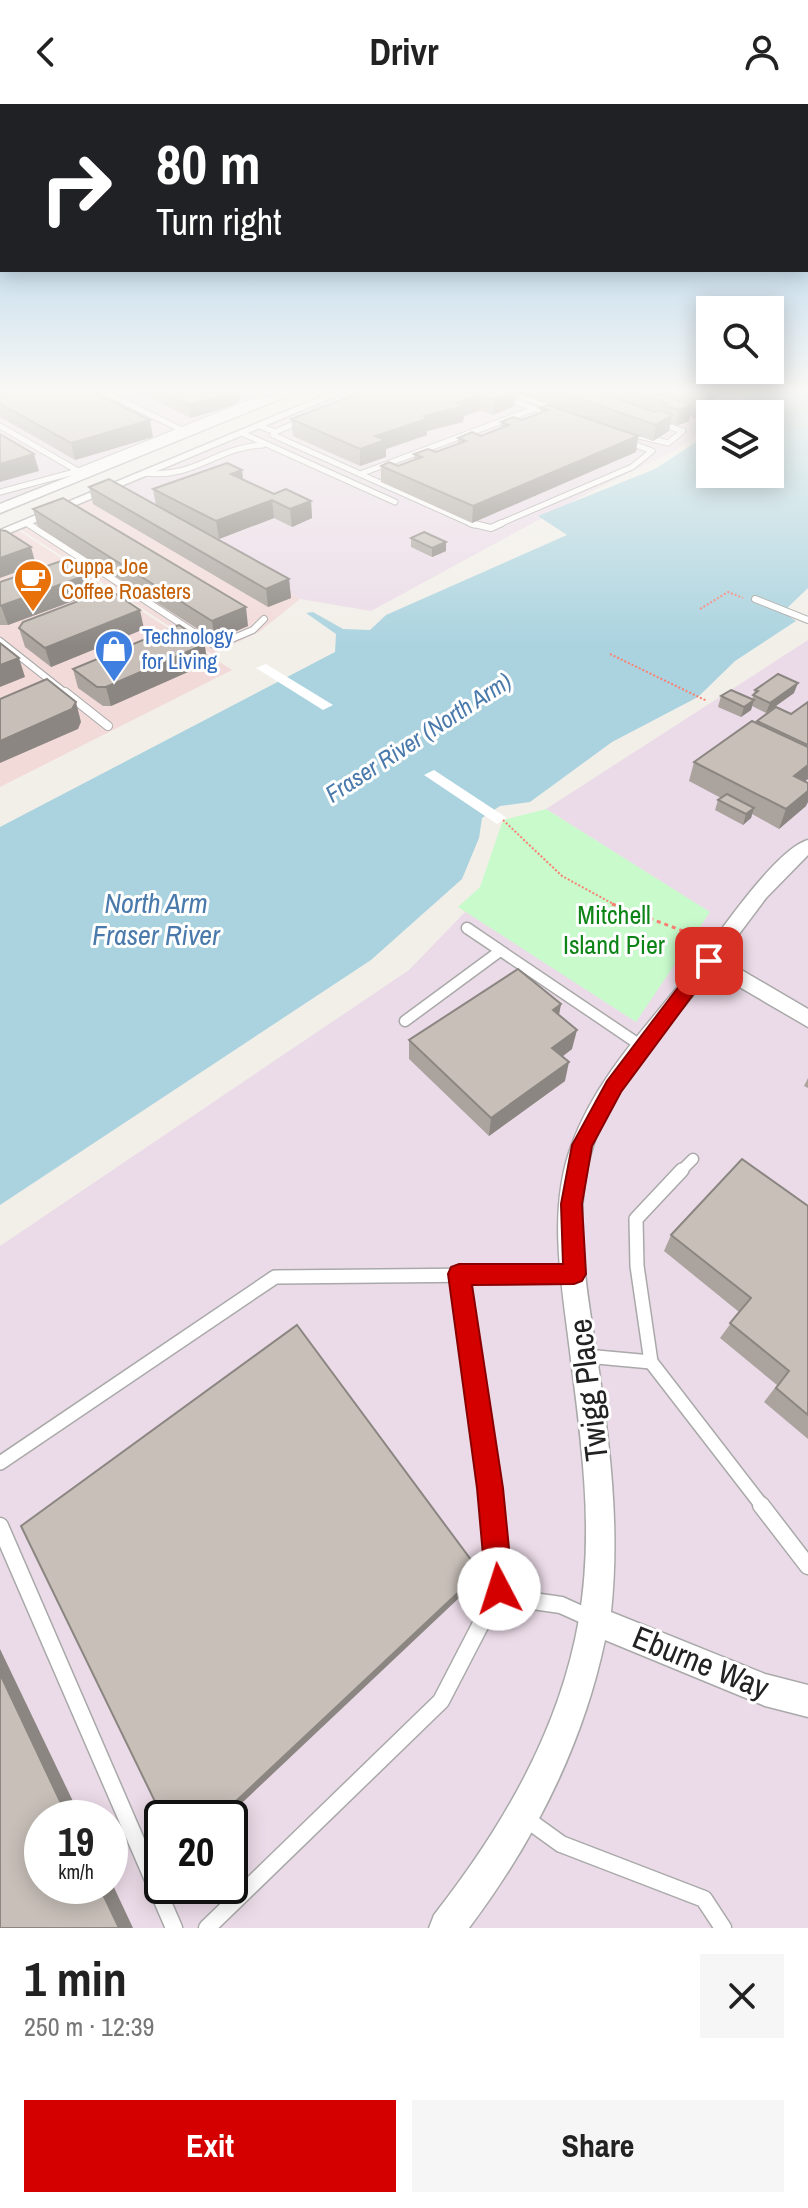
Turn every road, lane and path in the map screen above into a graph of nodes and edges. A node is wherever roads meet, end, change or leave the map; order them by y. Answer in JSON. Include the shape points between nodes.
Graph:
{"nodes":[{"id":1,"x":72,"y":475,"type":"edge"},
{"id":2,"x":76,"y":475,"type":"edge"},
{"id":3,"x":140,"y":475,"type":"edge"},
{"id":4,"x":335,"y":475,"type":"edge"},
{"id":5,"x":362,"y":475,"type":"edge"},
{"id":6,"x":613,"y":475,"type":"edge"},
{"id":7,"x":0,"y":492,"type":"edge"},
{"id":8,"x":395,"y":502,"type":"dead end"},
{"id":9,"x":0,"y":509,"type":"edge"},
{"id":10,"x":26,"y":523,"type":"junction"},
{"id":11,"x":0,"y":534,"type":"edge"},
{"id":12,"x":755,"y":599,"type":"dead end"},
{"id":13,"x":264,"y":619,"type":"dead end"},
{"id":14,"x":808,"y":620,"type":"edge"},
{"id":15,"x":0,"y":641,"type":"edge"},
{"id":16,"x":610,"y":654,"type":"dead end"},
{"id":17,"x":707,"y":701,"type":"dead end"},
{"id":18,"x":108,"y":726,"type":"dead end"},
{"id":19,"x":503,"y":820,"type":"dead end"},
{"id":20,"x":808,"y":846,"type":"edge"},
{"id":21,"x":467,"y":928,"type":"dead end"},
{"id":22,"x":706,"y":950,"type":"junction"},
{"id":23,"x":500,"y":951,"type":"junction"},
{"id":24,"x":808,"y":1019,"type":"edge"},
{"id":25,"x":405,"y":1021,"type":"dead end"},
{"id":26,"x":643,"y":1047,"type":"junction"},
{"id":27,"x":693,"y":1159,"type":"dead end"},
{"id":28,"x":459,"y":1274,"type":"junction"},
{"id":29,"x":574,"y":1274,"type":"junction"},
{"id":30,"x":584,"y":1356,"type":"junction"},
{"id":31,"x":651,"y":1362,"type":"junction"},
{"id":32,"x":0,"y":1463,"type":"edge"},
{"id":33,"x":0,"y":1526,"type":"edge"},
{"id":34,"x":808,"y":1566,"type":"edge"},
{"id":35,"x":499,"y":1589,"type":"junction"},
{"id":36,"x":595,"y":1621,"type":"junction"},
{"id":37,"x":808,"y":1701,"type":"edge"},
{"id":38,"x":524,"y":1817,"type":"junction"},
{"id":39,"x":174,"y":1928,"type":"edge"},
{"id":40,"x":207,"y":1928,"type":"edge"},
{"id":41,"x":447,"y":1928,"type":"edge"},
{"id":42,"x":723,"y":1928,"type":"edge"}],
"edges":[{"from":1,"to":7,"type":"lane"},
{"from":2,"to":9,"type":"street"},
{"from":3,"to":10,"type":"street"},
{"from":4,"to":8,"type":"lane"},
{"from":5,"to":6,"type":"lane","via":[[478,527],[491,528]]},
{"from":10,"to":11,"type":"street"},
{"from":10,"to":13,"type":"lane","via":[[215,646],[253,630]]},
{"from":12,"to":14,"type":"lane"},
{"from":15,"to":18,"type":"lane"},
{"from":16,"to":17,"type":"path"},
{"from":19,"to":22,"type":"path","via":[[561,875]]},
{"from":20,"to":22,"type":"street","name":"Twigg Place"},
{"from":21,"to":23,"type":"lane"},
{"from":22,"to":24,"type":"street"},
{"from":22,"to":26,"type":"street","name":"Twigg Place"},
{"from":23,"to":25,"type":"lane"},
{"from":23,"to":26,"type":"lane"},
{"from":26,"to":29,"type":"street","name":"Twigg Place","via":[[614,1086],[582,1145],[571,1204]]},
{"from":27,"to":31,"type":"lane","via":[[636,1219]]},
{"from":28,"to":29,"type":"lane"},
{"from":28,"to":32,"type":"lane","via":[[275,1277]]},
{"from":28,"to":35,"type":"lane"},
{"from":29,"to":30,"type":"street","name":"Twigg Place"},
{"from":30,"to":31,"type":"lane"},
{"from":30,"to":36,"type":"street","name":"Twigg Place","via":[[601,1530]]},
{"from":31,"to":34,"type":"lane"},
{"from":33,"to":39,"type":"lane"},
{"from":35,"to":36,"type":"lane","via":[[561,1605]]},
{"from":35,"to":40,"type":"lane","via":[[441,1701]]},
{"from":36,"to":37,"type":"street","name":"Eburne Way","via":[[765,1690]]},
{"from":36,"to":38,"type":"street","name":"Twigg Place","via":[[581,1675]]},
{"from":38,"to":41,"type":"street","name":"Twigg Place"},
{"from":38,"to":42,"type":"lane","via":[[561,1844],[704,1899]]}]}
